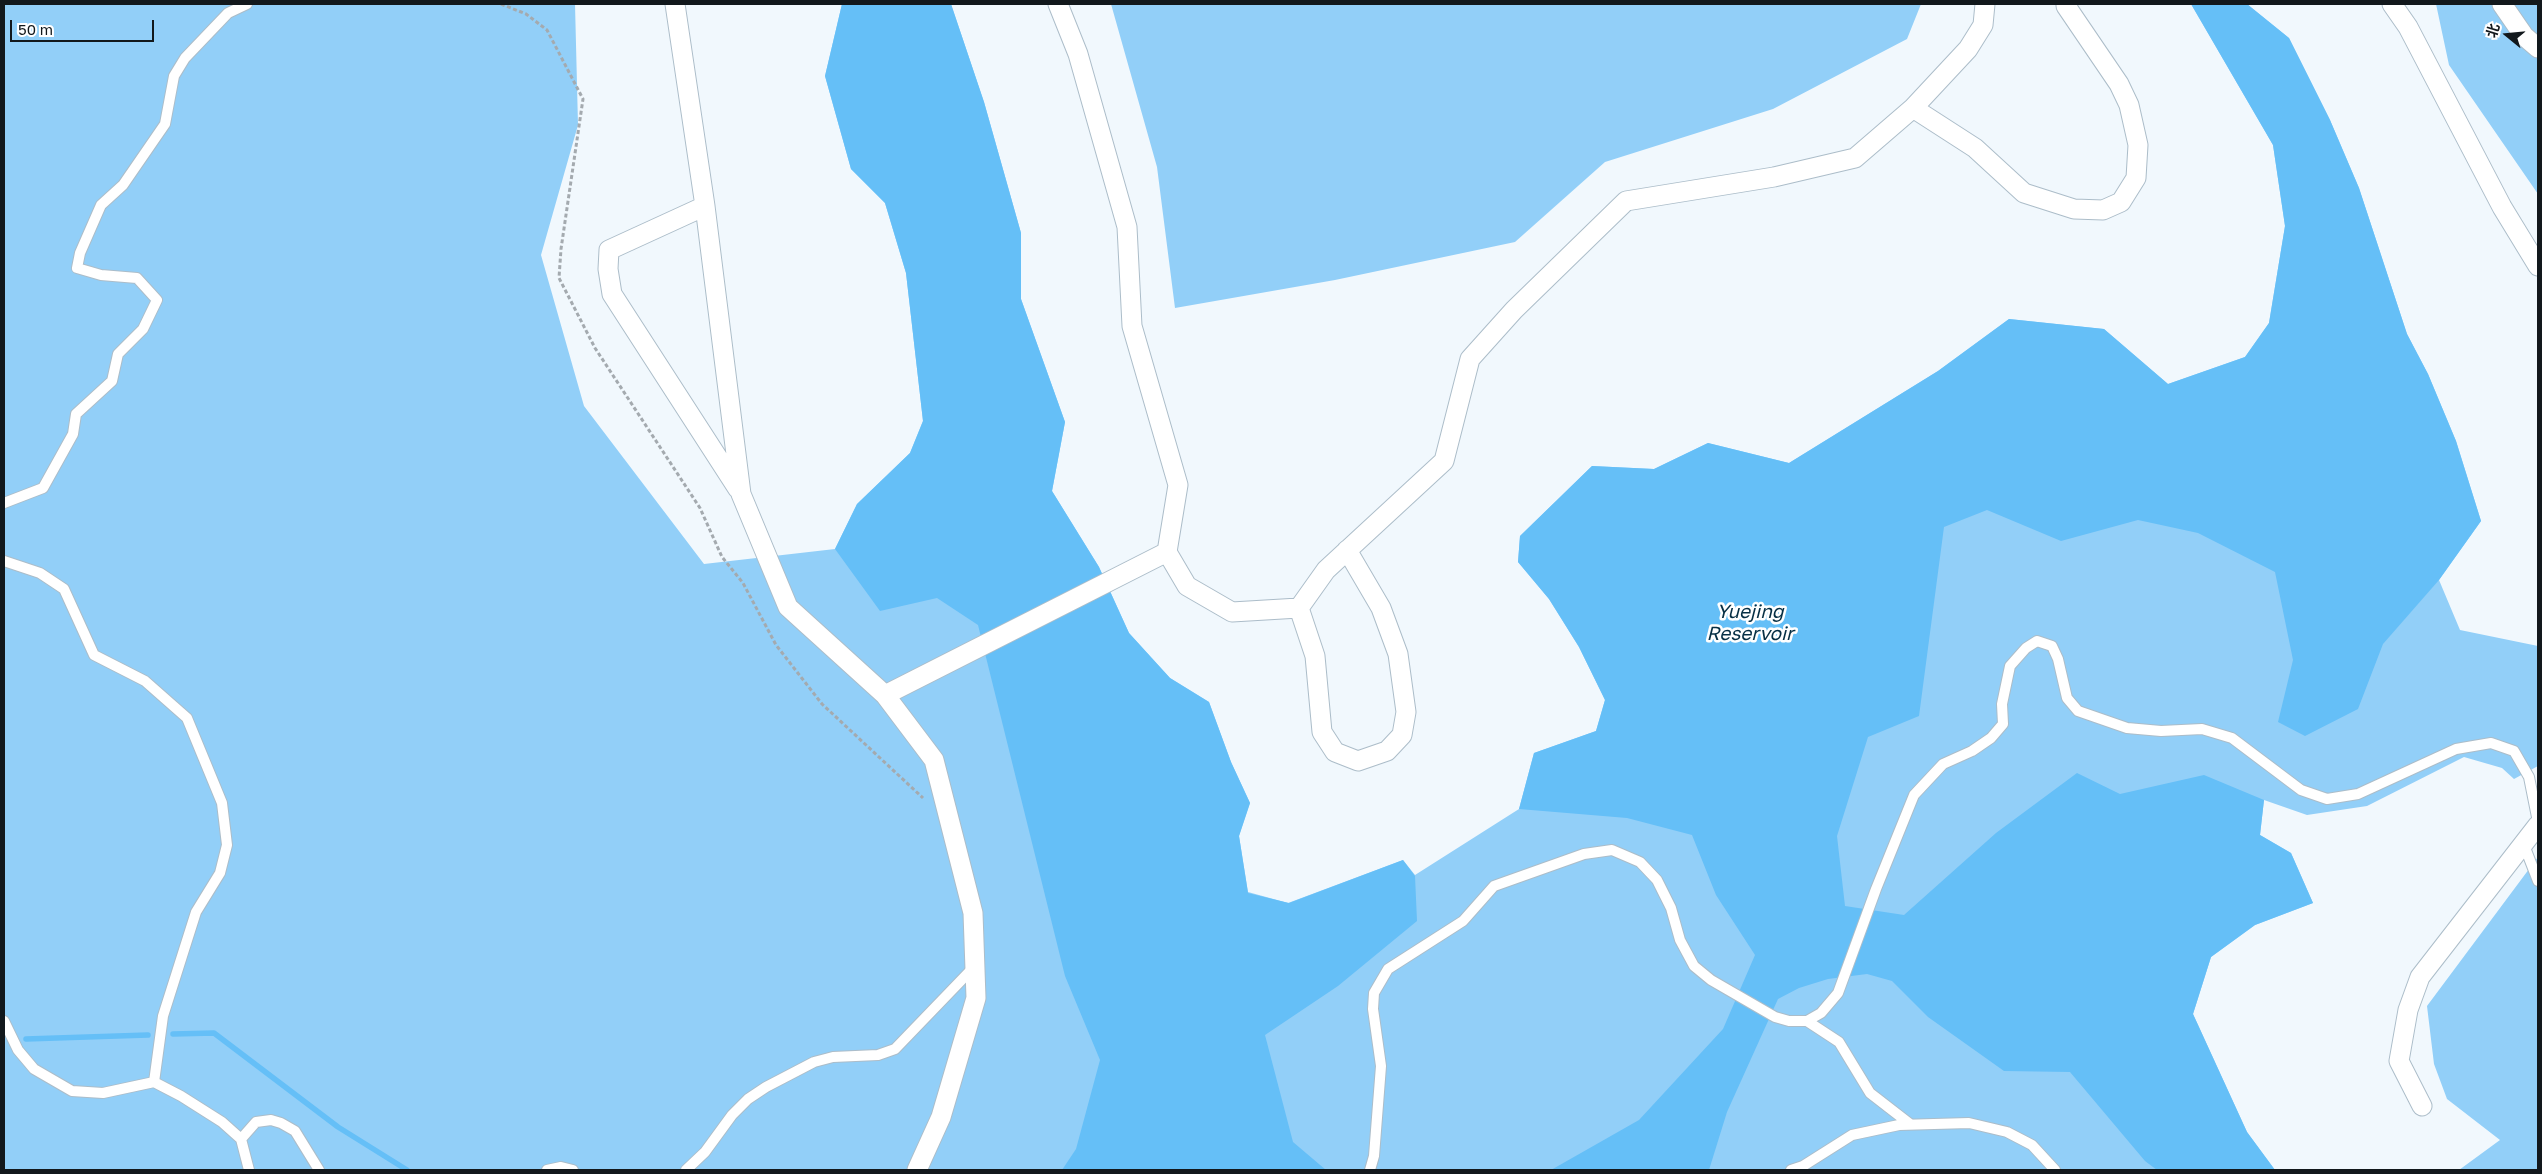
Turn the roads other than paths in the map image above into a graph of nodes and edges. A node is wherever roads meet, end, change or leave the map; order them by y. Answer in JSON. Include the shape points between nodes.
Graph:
{"nodes":[{"id":1,"x":247,"y":4,"type":"edge"},
{"id":2,"x":675,"y":4,"type":"edge"},
{"id":3,"x":1058,"y":4,"type":"edge"},
{"id":4,"x":1985,"y":4,"type":"edge"},
{"id":5,"x":2068,"y":4,"type":"edge"},
{"id":6,"x":2392,"y":4,"type":"edge"},
{"id":7,"x":2502,"y":4,"type":"edge"},
{"id":8,"x":2538,"y":48,"type":"edge"},
{"id":9,"x":1913,"y":108,"type":"junction"},
{"id":10,"x":705,"y":206,"type":"junction"},
{"id":11,"x":2538,"y":266,"type":"edge"},
{"id":12,"x":741,"y":494,"type":"junction"},
{"id":13,"x":4,"y":503,"type":"edge"},
{"id":14,"x":1347,"y":550,"type":"junction"},
{"id":15,"x":1167,"y":552,"type":"junction"},
{"id":16,"x":4,"y":561,"type":"edge"},
{"id":17,"x":1299,"y":608,"type":"junction"},
{"id":18,"x":885,"y":695,"type":"junction"},
{"id":19,"x":2538,"y":823,"type":"edge"},
{"id":20,"x":2524,"y":845,"type":"junction"},
{"id":21,"x":2538,"y":881,"type":"edge"},
{"id":22,"x":975,"y":966,"type":"junction"},
{"id":23,"x":4,"y":1020,"type":"edge"},
{"id":24,"x":1807,"y":1021,"type":"junction"},
{"id":25,"x":154,"y":1082,"type":"junction"},
{"id":26,"x":2422,"y":1106,"type":"dead end"},
{"id":27,"x":1910,"y":1124,"type":"junction"},
{"id":28,"x":241,"y":1138,"type":"junction"},
{"id":29,"x":249,"y":1170,"type":"edge"},
{"id":30,"x":319,"y":1170,"type":"edge"},
{"id":31,"x":547,"y":1170,"type":"edge"},
{"id":32,"x":573,"y":1170,"type":"edge"},
{"id":33,"x":686,"y":1170,"type":"edge"},
{"id":34,"x":917,"y":1170,"type":"edge"},
{"id":35,"x":1370,"y":1170,"type":"edge"},
{"id":36,"x":1791,"y":1170,"type":"edge"},
{"id":37,"x":2055,"y":1170,"type":"edge"}],
"edges":[{"from":1,"to":13,"type":"lane","via":[[228,13],[185,58],[174,76],[165,124],[123,185],[101,205],[80,253],[78,268],[101,275],[137,278],[157,300],[143,329],[118,354],[112,380],[76,414],[73,434],[44,488]]},
{"from":2,"to":10,"type":"street"},
{"from":3,"to":15,"type":"street","via":[[1078,54],[1126,227],[1132,326],[1178,485]]},
{"from":4,"to":9,"type":"street","via":[[1983,25],[1968,49]]},
{"from":5,"to":9,"type":"street","via":[[2066,6],[2129,106],[2138,145],[2136,178],[2122,202],[2103,210],[2074,209],[2024,193],[1975,148]]},
{"from":6,"to":11,"type":"street","via":[[2408,27],[2502,207]]},
{"from":7,"to":8,"type":"street","via":[[2524,36]]},
{"from":9,"to":14,"type":"street","via":[[1855,158],[1774,177],[1626,202],[1514,310],[1470,359],[1444,460]]},
{"from":10,"to":12,"type":"street"},
{"from":10,"to":12,"type":"street","via":[[609,250],[608,268],[612,294]]},
{"from":12,"to":18,"type":"street","via":[[788,607]]},
{"from":14,"to":17,"type":"street","via":[[1326,570]]},
{"from":14,"to":17,"type":"street","via":[[1381,608],[1398,654],[1406,712],[1402,735],[1387,751],[1358,760],[1335,752],[1322,732],[1315,656]]},
{"from":15,"to":17,"type":"street","via":[[1187,586],[1232,612]]},
{"from":15,"to":18,"type":"street"},
{"from":16,"to":25,"type":"lane","via":[[40,573],[64,589],[94,654],[145,681],[187,718],[222,803],[227,845],[220,873],[196,912],[163,1016]]},
{"from":18,"to":22,"type":"street","via":[[934,760],[973,913]]},
{"from":19,"to":20,"type":"street"},
{"from":19,"to":24,"type":"lane","via":[[2529,776],[2514,751],[2491,743],[2456,749],[2358,794],[2328,799],[2301,790],[2232,738],[2202,729],[2161,731],[2127,728],[2078,711],[2067,698],[2052,646],[2037,641],[2010,666],[2002,704],[2003,724],[1972,751],[1943,764],[1914,795],[1838,993],[1821,1013]]},
{"from":20,"to":21,"type":"lane"},
{"from":20,"to":26,"type":"street","via":[[2420,977],[2408,1010],[2400,1061]]},
{"from":22,"to":33,"type":"lane","via":[[895,1049],[878,1055],[833,1057],[814,1062],[748,1099]]},
{"from":22,"to":34,"type":"street","via":[[976,998],[941,1117]]},
{"from":23,"to":25,"type":"lane","via":[[18,1050],[34,1069],[72,1091],[103,1093]]},
{"from":24,"to":27,"type":"lane","via":[[1838,1042],[1870,1093]]},
{"from":24,"to":35,"type":"lane","via":[[1774,1017],[1711,980],[1694,966],[1680,940],[1671,908],[1657,880],[1640,862],[1612,850],[1584,854],[1494,886],[1463,921],[1388,969],[1374,994],[1381,1066],[1374,1156]]},
{"from":25,"to":28,"type":"lane","via":[[222,1122]]},
{"from":27,"to":36,"type":"lane","via":[[1852,1135],[1803,1166]]},
{"from":27,"to":37,"type":"lane","via":[[1969,1123],[2007,1132],[2032,1145]]},
{"from":28,"to":29,"type":"lane"},
{"from":28,"to":30,"type":"lane","via":[[256,1122],[271,1120],[281,1123],[295,1131]]},
{"from":31,"to":32,"type":"lane","via":[[561,1167]]}]}
